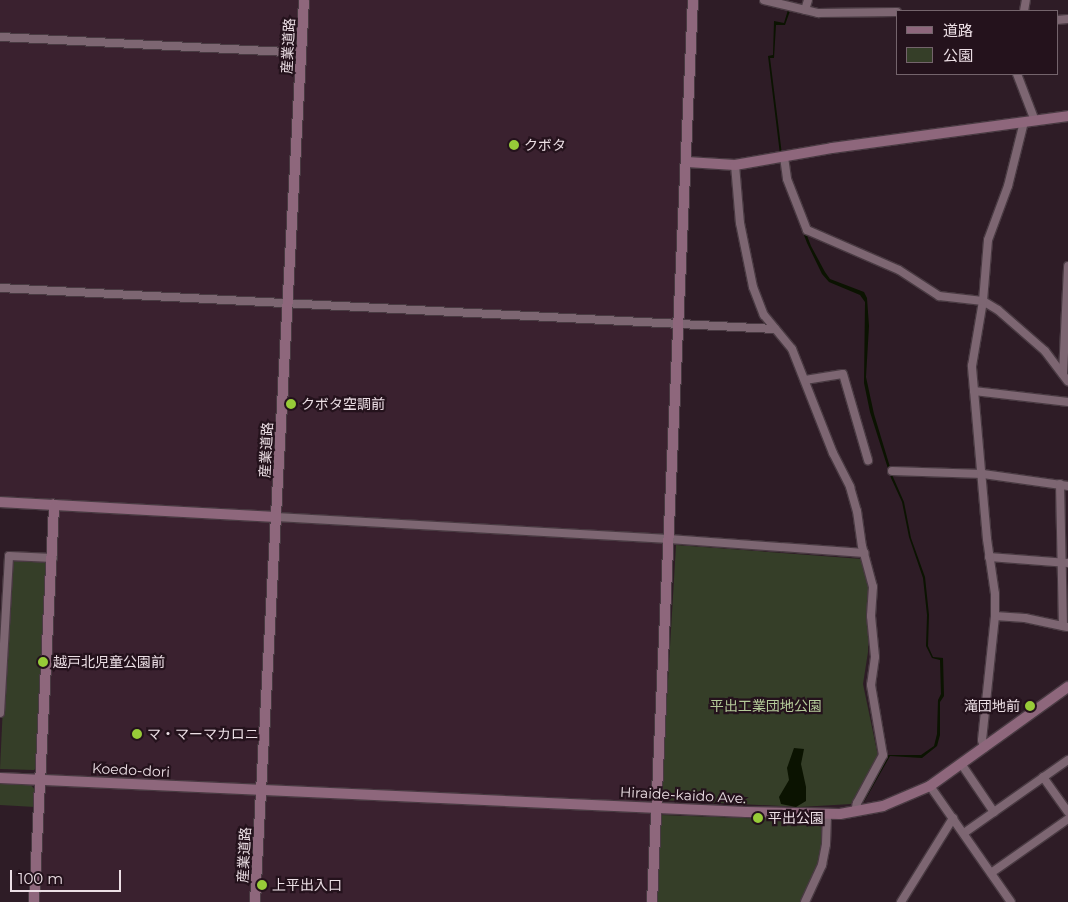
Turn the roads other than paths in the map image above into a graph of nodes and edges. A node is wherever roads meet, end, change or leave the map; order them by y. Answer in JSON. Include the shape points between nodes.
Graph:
{"nodes":[{"id":1,"x":304,"y":0,"type":"edge"},
{"id":2,"x":693,"y":0,"type":"edge"},
{"id":3,"x":764,"y":0,"type":"edge"},
{"id":4,"x":808,"y":0,"type":"edge"},
{"id":5,"x":805,"y":10,"type":"junction"},
{"id":6,"x":896,"y":12,"type":"edge"},
{"id":7,"x":0,"y":37,"type":"edge"},
{"id":8,"x":301,"y":53,"type":"junction"},
{"id":9,"x":1017,"y":75,"type":"edge"},
{"id":10,"x":1068,"y":116,"type":"edge"},
{"id":11,"x":1035,"y":121,"type":"junction"},
{"id":12,"x":1024,"y":122,"type":"junction"},
{"id":13,"x":784,"y":157,"type":"junction"},
{"id":14,"x":687,"y":162,"type":"junction"},
{"id":15,"x":735,"y":164,"type":"junction"},
{"id":16,"x":1068,"y":266,"type":"edge"},
{"id":17,"x":0,"y":288,"type":"edge"},
{"id":18,"x":983,"y":301,"type":"junction"},
{"id":19,"x":288,"y":303,"type":"junction"},
{"id":20,"x":678,"y":325,"type":"junction"},
{"id":21,"x":775,"y":329,"type":"junction"},
{"id":22,"x":1066,"y":377,"type":"edge"},
{"id":23,"x":805,"y":380,"type":"junction"},
{"id":24,"x":974,"y":391,"type":"junction"},
{"id":25,"x":1068,"y":402,"type":"edge"},
{"id":26,"x":868,"y":460,"type":"dead end"},
{"id":27,"x":892,"y":471,"type":"dead end"},
{"id":28,"x":983,"y":474,"type":"junction"},
{"id":29,"x":1064,"y":485,"type":"edge"},
{"id":30,"x":0,"y":502,"type":"edge"},
{"id":31,"x":54,"y":505,"type":"junction"},
{"id":32,"x":276,"y":517,"type":"junction"},
{"id":33,"x":669,"y":539,"type":"junction"},
{"id":34,"x":864,"y":553,"type":"junction"},
{"id":35,"x":989,"y":557,"type":"junction"},
{"id":36,"x":53,"y":558,"type":"junction"},
{"id":37,"x":1065,"y":563,"type":"edge"},
{"id":38,"x":995,"y":616,"type":"junction"},
{"id":39,"x":1066,"y":627,"type":"edge"},
{"id":40,"x":2,"y":630,"type":"edge"},
{"id":41,"x":1068,"y":687,"type":"edge"},
{"id":42,"x":0,"y":713,"type":"edge"},
{"id":43,"x":984,"y":748,"type":"junction"},
{"id":44,"x":1068,"y":760,"type":"edge"},
{"id":45,"x":962,"y":765,"type":"junction"},
{"id":46,"x":0,"y":778,"type":"edge"},
{"id":47,"x":1043,"y":778,"type":"junction"},
{"id":48,"x":41,"y":780,"type":"junction"},
{"id":49,"x":930,"y":786,"type":"junction"},
{"id":50,"x":261,"y":790,"type":"junction"},
{"id":51,"x":657,"y":808,"type":"junction"},
{"id":52,"x":855,"y":812,"type":"junction"},
{"id":53,"x":994,"y":812,"type":"junction"},
{"id":54,"x":1068,"y":812,"type":"edge"},
{"id":55,"x":827,"y":814,"type":"junction"},
{"id":56,"x":953,"y":818,"type":"junction"},
{"id":57,"x":1068,"y":819,"type":"edge"},
{"id":58,"x":964,"y":833,"type":"junction"},
{"id":59,"x":991,"y":873,"type":"junction"},
{"id":60,"x":34,"y":902,"type":"edge"},
{"id":61,"x":255,"y":902,"type":"edge"},
{"id":62,"x":652,"y":902,"type":"edge"},
{"id":63,"x":805,"y":902,"type":"edge"},
{"id":64,"x":901,"y":902,"type":"edge"},
{"id":65,"x":1011,"y":902,"type":"edge"}],
"edges":[{"from":1,"to":8,"type":"street","name":"産業道路"},
{"from":2,"to":14,"type":"street"},
{"from":3,"to":5,"type":"street"},
{"from":4,"to":5,"type":"street"},
{"from":5,"to":6,"type":"street","via":[[818,13]]},
{"from":7,"to":8,"type":"street"},
{"from":8,"to":19,"type":"street","name":"産業道路"},
{"from":9,"to":11,"type":"street"},
{"from":10,"to":11,"type":"street"},
{"from":11,"to":12,"type":"street"},
{"from":12,"to":13,"type":"street"},
{"from":12,"to":18,"type":"street","via":[[1008,186],[988,240]]},
{"from":13,"to":15,"type":"street"},
{"from":13,"to":18,"type":"street","via":[[788,179],[807,230],[899,270],[939,296]]},
{"from":14,"to":15,"type":"street"},
{"from":14,"to":20,"type":"street"},
{"from":15,"to":21,"type":"street","via":[[740,223],[749,270],[764,315]]},
{"from":16,"to":22,"type":"street"},
{"from":17,"to":19,"type":"street"},
{"from":18,"to":22,"type":"street","via":[[1045,351]]},
{"from":18,"to":24,"type":"street","via":[[974,347]]},
{"from":19,"to":20,"type":"street"},
{"from":19,"to":32,"type":"street","name":"産業道路"},
{"from":20,"to":21,"type":"street"},
{"from":20,"to":33,"type":"street"},
{"from":21,"to":23,"type":"street","via":[[792,349]]},
{"from":23,"to":26,"type":"street","via":[[843,374]]},
{"from":23,"to":34,"type":"street","via":[[857,511]]},
{"from":24,"to":25,"type":"street"},
{"from":24,"to":28,"type":"street"},
{"from":27,"to":28,"type":"street"},
{"from":28,"to":29,"type":"street"},
{"from":28,"to":35,"type":"street"},
{"from":29,"to":37,"type":"street"},
{"from":30,"to":31,"type":"street"},
{"from":31,"to":32,"type":"street"},
{"from":31,"to":36,"type":"street"},
{"from":32,"to":33,"type":"street"},
{"from":32,"to":50,"type":"street","name":"産業道路"},
{"from":33,"to":34,"type":"street"},
{"from":33,"to":51,"type":"street"},
{"from":34,"to":52,"type":"street","via":[[874,587],[871,616],[876,657],[871,684],[883,755]]},
{"from":35,"to":37,"type":"street"},
{"from":35,"to":38,"type":"street"},
{"from":36,"to":40,"type":"street","via":[[9,556]]},
{"from":36,"to":48,"type":"street"},
{"from":37,"to":39,"type":"street"},
{"from":38,"to":39,"type":"street","via":[[1025,618]]},
{"from":38,"to":43,"type":"street","via":[[982,740]]},
{"from":40,"to":42,"type":"street"},
{"from":41,"to":43,"type":"street","name":"Hiraide-kaido Ave."},
{"from":43,"to":45,"type":"street","name":"Hiraide-kaido Ave."},
{"from":44,"to":47,"type":"street"},
{"from":45,"to":49,"type":"street","name":"Hiraide-kaido Ave."},
{"from":45,"to":53,"type":"street"},
{"from":46,"to":48,"type":"street","name":"Koedo-dori"},
{"from":47,"to":53,"type":"street"},
{"from":47,"to":54,"type":"street"},
{"from":48,"to":50,"type":"street","name":"Koedo-dori"},
{"from":48,"to":60,"type":"street"},
{"from":49,"to":52,"type":"street","name":"Hiraide-kaido Ave.","via":[[883,806]]},
{"from":49,"to":56,"type":"street"},
{"from":50,"to":51,"type":"street","name":"Hiraide-kaido Ave."},
{"from":50,"to":61,"type":"street","name":"産業道路"},
{"from":51,"to":55,"type":"street","name":"Hiraide-kaido Ave."},
{"from":51,"to":62,"type":"street"},
{"from":52,"to":55,"type":"street","name":"Hiraide-kaido Ave."},
{"from":53,"to":58,"type":"street"},
{"from":55,"to":63,"type":"street","via":[[822,864]]},
{"from":56,"to":58,"type":"street"},
{"from":56,"to":64,"type":"street"},
{"from":57,"to":59,"type":"street"},
{"from":58,"to":59,"type":"street"},
{"from":59,"to":65,"type":"street"}]}
